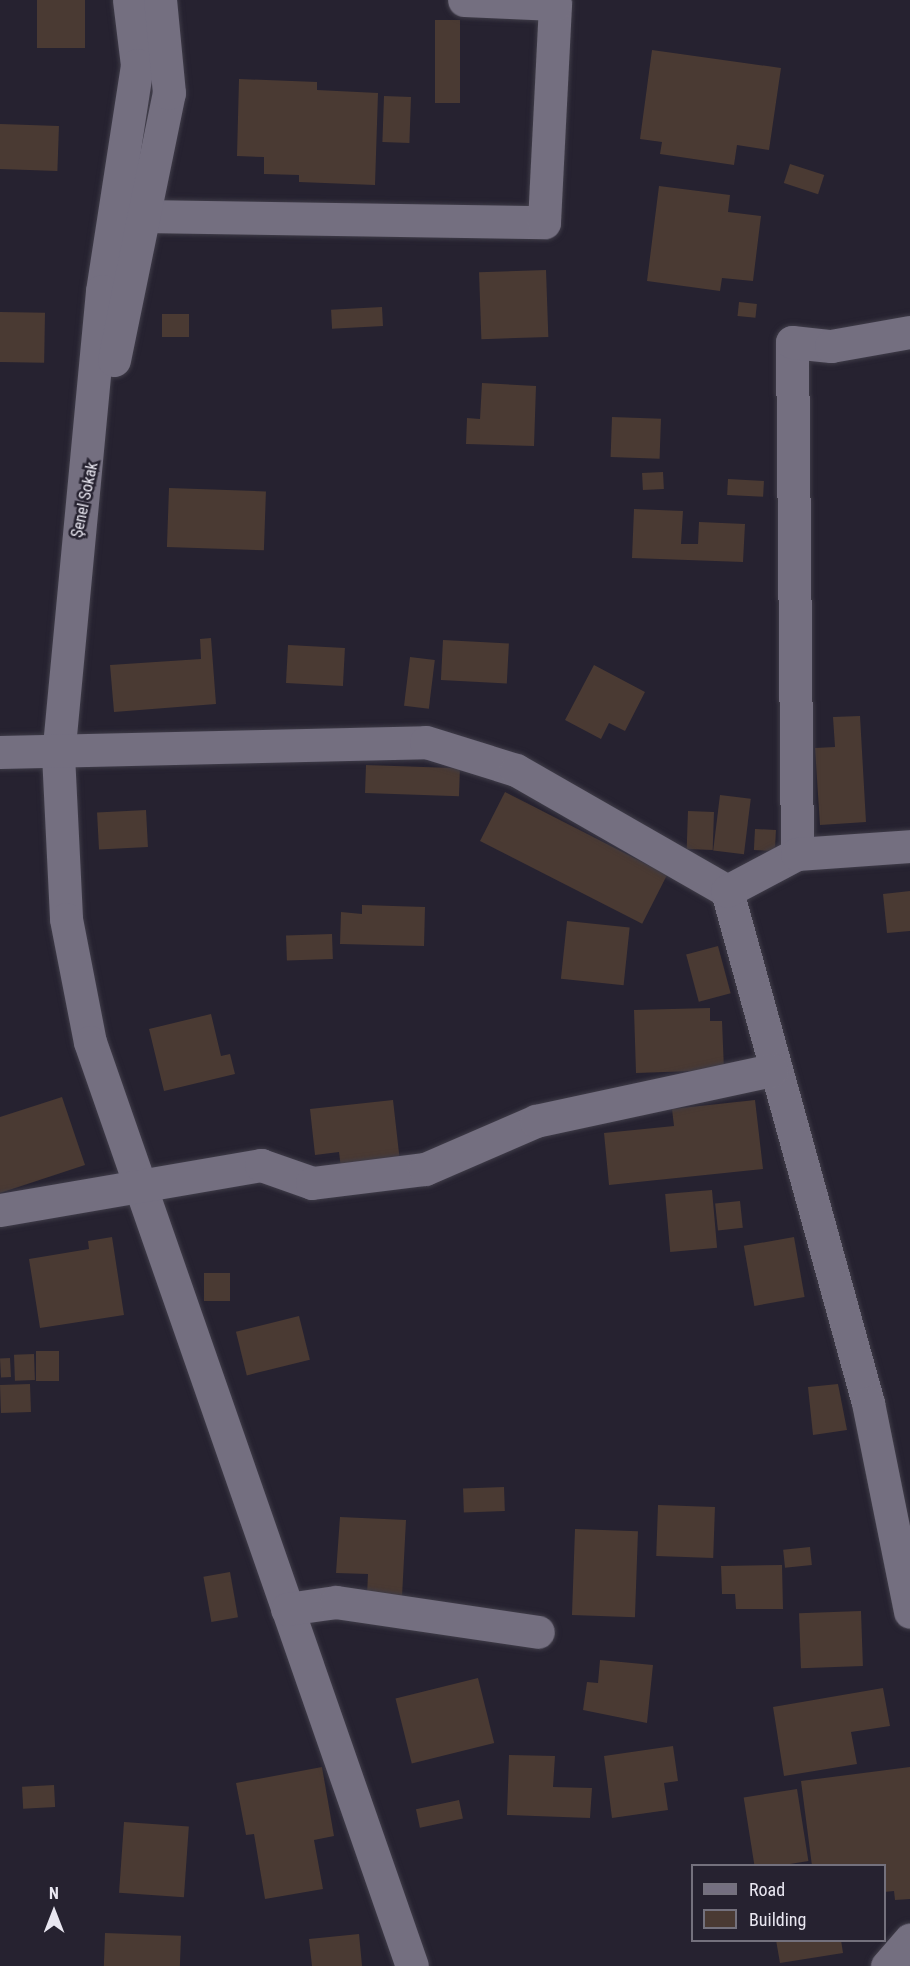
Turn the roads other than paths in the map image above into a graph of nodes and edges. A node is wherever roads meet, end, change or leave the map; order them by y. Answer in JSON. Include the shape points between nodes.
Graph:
{"nodes":[{"id":1,"x":129,"y":0,"type":"edge"},
{"id":2,"x":160,"y":0,"type":"edge"},
{"id":3,"x":464,"y":0,"type":"edge"},
{"id":4,"x":143,"y":216,"type":"junction"},
{"id":5,"x":910,"y":332,"type":"edge"},
{"id":6,"x":74,"y":556,"type":"junction"},
{"id":7,"x":0,"y":752,"type":"edge"},
{"id":8,"x":58,"y":754,"type":"junction"},
{"id":9,"x":910,"y":846,"type":"edge"},
{"id":10,"x":797,"y":854,"type":"junction"},
{"id":11,"x":727,"y":891,"type":"junction"},
{"id":12,"x":772,"y":1070,"type":"junction"},
{"id":13,"x":140,"y":1190,"type":"junction"},
{"id":14,"x":0,"y":1210,"type":"edge"},
{"id":15,"x":287,"y":1609,"type":"junction"},
{"id":16,"x":910,"y":1612,"type":"edge"},
{"id":17,"x":538,"y":1632,"type":"dead end"},
{"id":18,"x":910,"y":1940,"type":"edge"},
{"id":19,"x":412,"y":1966,"type":"edge"},
{"id":20,"x":887,"y":1966,"type":"edge"}],
"edges":[{"from":1,"to":6,"type":"street","name":"Şenel Sokak","via":[[137,65],[102,291]]},
{"from":2,"to":4,"type":"street","name":"Şenel Sokak","via":[[169,93]]},
{"from":3,"to":4,"type":"street","via":[[555,4],[544,222]]},
{"from":4,"to":6,"type":"street","name":"Şenel Sokak"},
{"from":5,"to":10,"type":"street","via":[[831,346],[792,342]]},
{"from":6,"to":8,"type":"street"},
{"from":7,"to":8,"type":"street"},
{"from":8,"to":11,"type":"street","via":[[426,742],[516,770]]},
{"from":8,"to":13,"type":"street","via":[[68,930],[90,1042]]},
{"from":9,"to":10,"type":"street"},
{"from":10,"to":11,"type":"street"},
{"from":11,"to":12,"type":"street"},
{"from":12,"to":13,"type":"street","via":[[536,1121],[425,1169],[312,1183],[261,1165]]},
{"from":12,"to":16,"type":"street","via":[[868,1403]]},
{"from":13,"to":14,"type":"street"},
{"from":13,"to":15,"type":"street"},
{"from":15,"to":17,"type":"street","via":[[336,1602]]},
{"from":15,"to":19,"type":"street"},
{"from":18,"to":20,"type":"street"}]}
